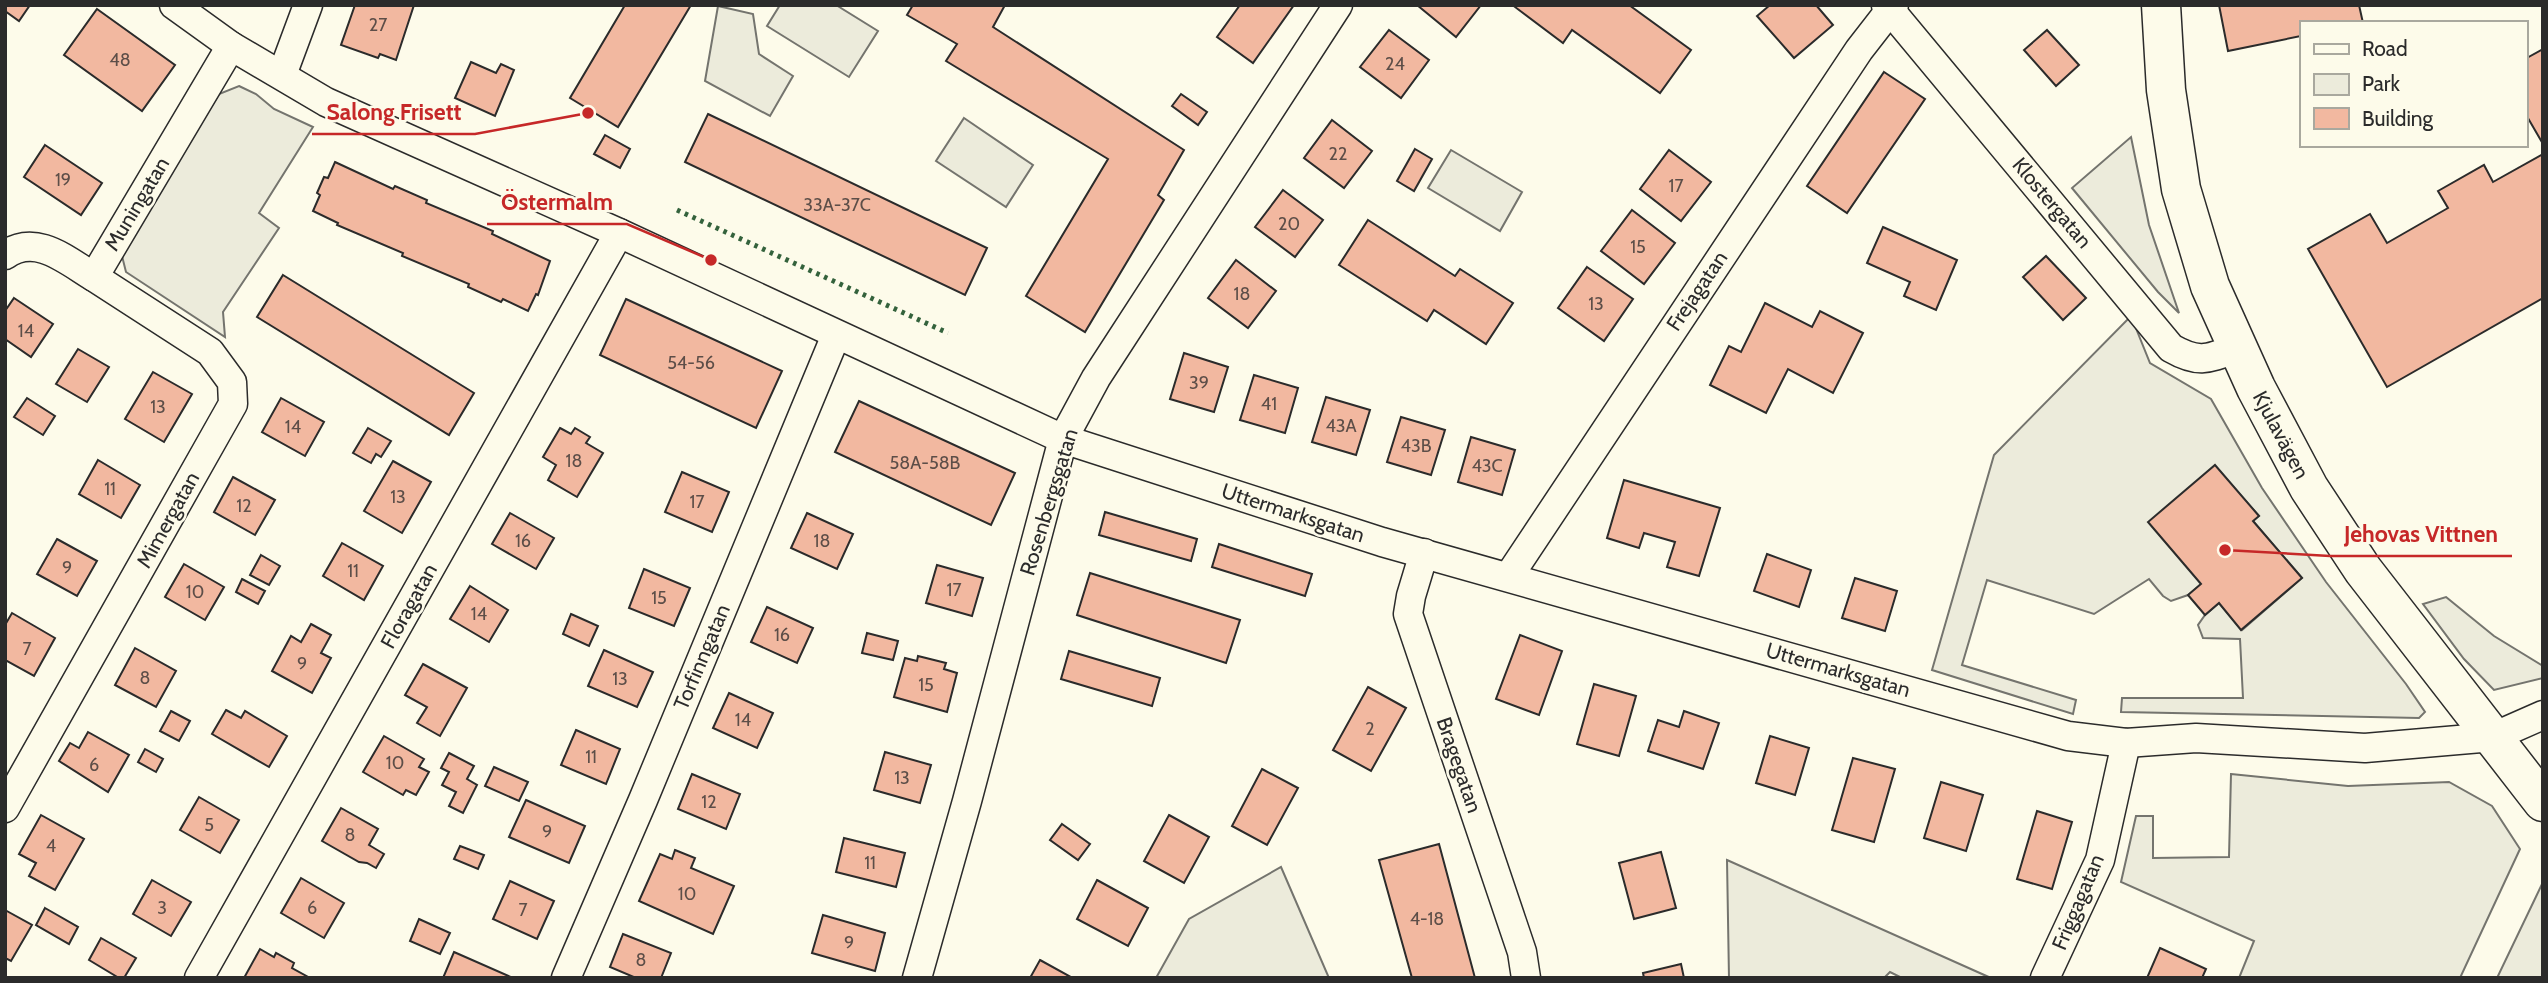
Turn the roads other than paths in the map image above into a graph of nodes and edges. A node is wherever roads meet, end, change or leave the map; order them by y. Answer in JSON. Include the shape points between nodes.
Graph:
{"nodes":[{"id":1,"x":174,"y":5,"type":"edge"},
{"id":2,"x":308,"y":5,"type":"edge"},
{"id":3,"x":1338,"y":5,"type":"edge"},
{"id":4,"x":2161,"y":5,"type":"edge"},
{"id":5,"x":1889,"y":6,"type":"edge"},
{"id":6,"x":231,"y":46,"type":"junction"},
{"id":7,"x":282,"y":75,"type":"junction"},
{"id":8,"x":619,"y":233,"type":"junction"},
{"id":9,"x":5,"y":255,"type":"edge"},
{"id":10,"x":94,"y":277,"type":"junction"},
{"id":11,"x":836,"y":335,"type":"junction"},
{"id":12,"x":2237,"y":348,"type":"junction"},
{"id":13,"x":1063,"y":439,"type":"junction"},
{"id":14,"x":1424,"y":553,"type":"junction"},
{"id":15,"x":1509,"y":576,"type":"junction"},
{"id":16,"x":2543,"y":715,"type":"edge"},
{"id":17,"x":2493,"y":737,"type":"junction"},
{"id":18,"x":2126,"y":743,"type":"junction"},
{"id":19,"x":2543,"y":802,"type":"edge"},
{"id":20,"x":5,"y":808,"type":"edge"},
{"id":21,"x":199,"y":978,"type":"edge"},
{"id":22,"x":566,"y":978,"type":"edge"},
{"id":23,"x":917,"y":978,"type":"edge"},
{"id":24,"x":1526,"y":978,"type":"edge"},
{"id":25,"x":2045,"y":978,"type":"edge"}],
"edges":[{"from":1,"to":6,"type":"street","name":"Uttermarksgatan"},
{"from":2,"to":7,"type":"street"},
{"from":3,"to":13,"type":"street","name":"Rosenbergsgatan","via":[[1096,379]]},
{"from":4,"to":12,"type":"street","name":"Kjulavägen","via":[[2165,90],[2181,189],[2210,286]]},
{"from":5,"to":12,"type":"street","name":"Klostergatan","via":[[2171,348],[2190,358],[2206,359]]},
{"from":5,"to":15,"type":"street","name":"Frejagatan"},
{"from":6,"to":7,"type":"street","name":"Uttermarksgatan"},
{"from":6,"to":10,"type":"street","name":"Muningatan"},
{"from":7,"to":8,"type":"street","name":"Uttermarksgatan","via":[[326,102]]},
{"from":8,"to":11,"type":"street","name":"Uttermarksgatan"},
{"from":8,"to":21,"type":"street","name":"Floragatan"},
{"from":9,"to":10,"type":"street","via":[[17,247],[47,248]]},
{"from":10,"to":20,"type":"street","name":"Mimergatan","via":[[210,352],[232,382],[233,404]]},
{"from":11,"to":13,"type":"street","name":"Uttermarksgatan"},
{"from":11,"to":22,"type":"street","name":"Torfinngatan"},
{"from":12,"to":17,"type":"street","name":"Kjulavägen","via":[[2309,488],[2363,570]]},
{"from":13,"to":14,"type":"street","name":"Uttermarksgatan"},
{"from":13,"to":23,"type":"street","name":"Rosenbergsgatan"},
{"from":14,"to":15,"type":"street","name":"Uttermarksgatan"},
{"from":14,"to":24,"type":"street","name":"Bragegatan","via":[[1408,614],[1522,952]]},
{"from":15,"to":18,"type":"street","name":"Uttermarksgatan","via":[[2068,736]]},
{"from":16,"to":17,"type":"street","name":"Uttermarksgatan"},
{"from":17,"to":18,"type":"street","name":"Uttermarksgatan","via":[[2365,748],[2196,738]]},
{"from":17,"to":19,"type":"street","name":"Kjulavägen"},
{"from":18,"to":25,"type":"street","name":"Friggagatan","via":[[2099,860]]}]}
